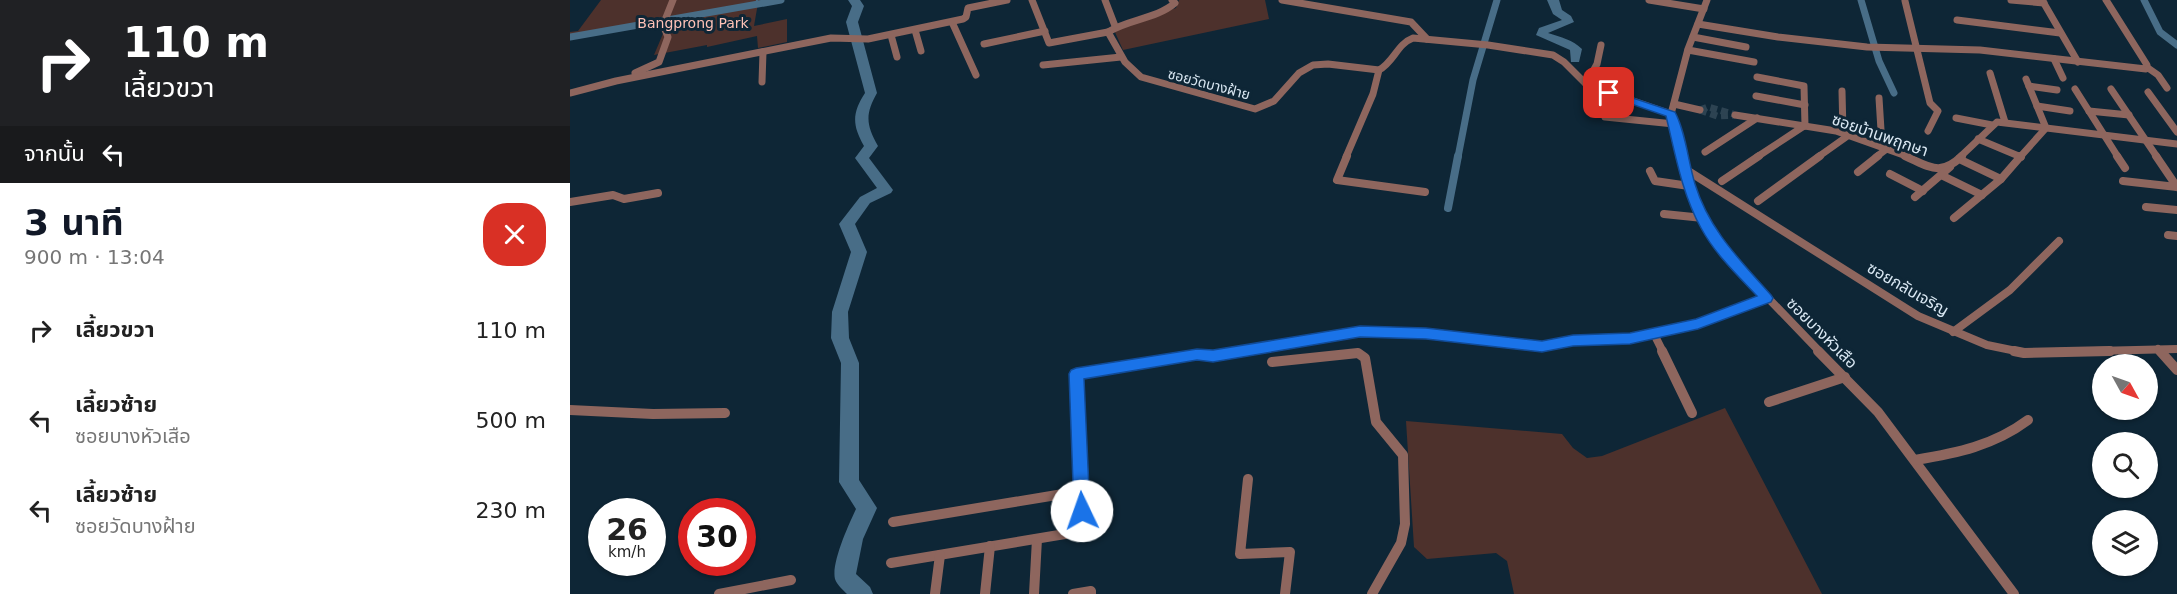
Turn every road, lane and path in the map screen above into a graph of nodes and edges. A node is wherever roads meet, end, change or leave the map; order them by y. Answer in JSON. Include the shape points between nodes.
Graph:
{"nodes":[{"id":1,"x":673,"y":0,"type":"edge"},
{"id":2,"x":1007,"y":0,"type":"edge"},
{"id":3,"x":1032,"y":0,"type":"edge"},
{"id":4,"x":1105,"y":0,"type":"edge"},
{"id":5,"x":1172,"y":0,"type":"edge"},
{"id":6,"x":1282,"y":0,"type":"edge"},
{"id":7,"x":1649,"y":0,"type":"edge"},
{"id":8,"x":2011,"y":0,"type":"edge"},
{"id":9,"x":2106,"y":0,"type":"edge"},
{"id":10,"x":1905,"y":1,"type":"edge"},
{"id":11,"x":2043,"y":2,"type":"edge"},
{"id":12,"x":1706,"y":4,"type":"edge"},
{"id":13,"x":1957,"y":20,"type":"dead end"},
{"id":14,"x":952,"y":22,"type":"junction"},
{"id":15,"x":1698,"y":24,"type":"junction"},
{"id":16,"x":1116,"y":26,"type":"junction"},
{"id":17,"x":915,"y":30,"type":"junction"},
{"id":18,"x":1045,"y":31,"type":"junction"},
{"id":19,"x":1108,"y":32,"type":"junction"},
{"id":20,"x":2060,"y":33,"type":"junction"},
{"id":21,"x":891,"y":34,"type":"junction"},
{"id":22,"x":1693,"y":37,"type":"junction"},
{"id":23,"x":1427,"y":39,"type":"junction"},
{"id":24,"x":984,"y":44,"type":"dead end"},
{"id":25,"x":1601,"y":45,"type":"dead end"},
{"id":26,"x":1746,"y":47,"type":"dead end"},
{"id":27,"x":1918,"y":48,"type":"junction"},
{"id":28,"x":1688,"y":50,"type":"junction"},
{"id":29,"x":921,"y":51,"type":"dead end"},
{"id":30,"x":764,"y":52,"type":"junction"},
{"id":31,"x":897,"y":57,"type":"dead end"},
{"id":32,"x":1121,"y":57,"type":"junction"},
{"id":33,"x":2054,"y":59,"type":"junction"},
{"id":34,"x":1754,"y":62,"type":"dead end"},
{"id":35,"x":2078,"y":62,"type":"junction"},
{"id":36,"x":1043,"y":65,"type":"dead end"},
{"id":37,"x":2148,"y":68,"type":"junction"},
{"id":38,"x":1379,"y":70,"type":"junction"},
{"id":39,"x":1990,"y":73,"type":"dead end"},
{"id":40,"x":976,"y":75,"type":"dead end"},
{"id":41,"x":1757,"y":77,"type":"dead end"},
{"id":42,"x":2063,"y":78,"type":"dead end"},
{"id":43,"x":623,"y":80,"type":"junction"},
{"id":44,"x":762,"y":82,"type":"dead end"},
{"id":45,"x":1586,"y":84,"type":"junction"},
{"id":46,"x":2167,"y":88,"type":"dead end"},
{"id":47,"x":2075,"y":89,"type":"dead end"},
{"id":48,"x":2111,"y":89,"type":"dead end"},
{"id":49,"x":1842,"y":90,"type":"dead end"},
{"id":50,"x":2057,"y":90,"type":"dead end"},
{"id":51,"x":2148,"y":92,"type":"dead end"},
{"id":52,"x":570,"y":93,"type":"edge"},
{"id":53,"x":1756,"y":96,"type":"dead end"},
{"id":54,"x":1879,"y":98,"type":"dead end"},
{"id":55,"x":1674,"y":104,"type":"junction"},
{"id":56,"x":1805,"y":105,"type":"junction"},
{"id":57,"x":2037,"y":106,"type":"junction"},
{"id":58,"x":1700,"y":110,"type":"dead end"},
{"id":59,"x":2070,"y":111,"type":"dead end"},
{"id":60,"x":2089,"y":111,"type":"junction"},
{"id":61,"x":1735,"y":115,"type":"tunnel mouth"},
{"id":62,"x":2128,"y":115,"type":"junction"},
{"id":63,"x":1605,"y":117,"type":"dead end"},
{"id":64,"x":1757,"y":118,"type":"junction"},
{"id":65,"x":1956,"y":118,"type":"dead end"},
{"id":66,"x":1673,"y":119,"type":"junction"},
{"id":67,"x":2006,"y":122,"type":"junction"},
{"id":68,"x":1992,"y":124,"type":"junction"},
{"id":69,"x":1804,"y":126,"type":"junction"},
{"id":70,"x":2046,"y":128,"type":"junction"},
{"id":71,"x":1928,"y":131,"type":"dead end"},
{"id":72,"x":2177,"y":132,"type":"edge"},
{"id":73,"x":1846,"y":134,"type":"junction"},
{"id":74,"x":2106,"y":137,"type":"junction"},
{"id":75,"x":1978,"y":139,"type":"junction"},
{"id":76,"x":2146,"y":141,"type":"junction"},
{"id":77,"x":2177,"y":144,"type":"edge"},
{"id":78,"x":1885,"y":148,"type":"junction"},
{"id":79,"x":1705,"y":152,"type":"dead end"},
{"id":80,"x":2021,"y":157,"type":"junction"},
{"id":81,"x":1959,"y":159,"type":"junction"},
{"id":82,"x":1950,"y":167,"type":"junction"},
{"id":83,"x":2125,"y":168,"type":"dead end"},
{"id":84,"x":1685,"y":169,"type":"junction"},
{"id":85,"x":1650,"y":171,"type":"dead end"},
{"id":86,"x":1858,"y":172,"type":"dead end"},
{"id":87,"x":1890,"y":174,"type":"dead end"},
{"id":88,"x":1941,"y":175,"type":"junction"},
{"id":89,"x":2001,"y":179,"type":"junction"},
{"id":90,"x":1722,"y":181,"type":"dead end"},
{"id":91,"x":2123,"y":181,"type":"dead end"},
{"id":92,"x":1689,"y":186,"type":"junction"},
{"id":93,"x":2177,"y":187,"type":"edge"},
{"id":94,"x":1923,"y":191,"type":"junction"},
{"id":95,"x":1425,"y":192,"type":"dead end"},
{"id":96,"x":658,"y":193,"type":"dead end"},
{"id":97,"x":1982,"y":195,"type":"junction"},
{"id":98,"x":1915,"y":197,"type":"dead end"},
{"id":99,"x":1758,"y":201,"type":"dead end"},
{"id":100,"x":570,"y":202,"type":"edge"},
{"id":101,"x":2146,"y":207,"type":"dead end"},
{"id":102,"x":2177,"y":210,"type":"edge"},
{"id":103,"x":1664,"y":214,"type":"dead end"},
{"id":104,"x":1702,"y":218,"type":"junction"},
{"id":105,"x":1954,"y":218,"type":"dead end"},
{"id":106,"x":2059,"y":241,"type":"dead end"},
{"id":107,"x":1767,"y":298,"type":"junction"},
{"id":108,"x":1953,"y":332,"type":"junction"},
{"id":109,"x":1654,"y":334,"type":"junction"},
{"id":110,"x":2158,"y":349,"type":"junction"},
{"id":111,"x":2177,"y":349,"type":"edge"},
{"id":112,"x":1272,"y":362,"type":"dead end"},
{"id":113,"x":2177,"y":370,"type":"edge"},
{"id":114,"x":1845,"y":377,"type":"junction"},
{"id":115,"x":1769,"y":402,"type":"dead end"},
{"id":116,"x":570,"y":410,"type":"edge"},
{"id":117,"x":1692,"y":413,"type":"dead end"},
{"id":118,"x":725,"y":414,"type":"dead end"},
{"id":119,"x":2028,"y":420,"type":"dead end"},
{"id":120,"x":1915,"y":460,"type":"junction"},
{"id":121,"x":1248,"y":478,"type":"dead end"},
{"id":122,"x":1081,"y":491,"type":"junction"},
{"id":123,"x":893,"y":522,"type":"dead end"},
{"id":124,"x":1037,"y":538,"type":"junction"},
{"id":125,"x":990,"y":546,"type":"junction"},
{"id":126,"x":940,"y":555,"type":"junction"},
{"id":127,"x":891,"y":563,"type":"dead end"},
{"id":128,"x":791,"y":580,"type":"dead end"},
{"id":129,"x":719,"y":594,"type":"edge"},
{"id":130,"x":934,"y":594,"type":"edge"},
{"id":131,"x":985,"y":594,"type":"edge"},
{"id":132,"x":1034,"y":594,"type":"edge"},
{"id":133,"x":1073,"y":594,"type":"edge"},
{"id":134,"x":1091,"y":594,"type":"edge"},
{"id":135,"x":1286,"y":594,"type":"edge"},
{"id":136,"x":1372,"y":594,"type":"edge"},
{"id":137,"x":2014,"y":594,"type":"edge"}],
"edges":[{"from":1,"to":43,"type":"street","via":[[662,27],[668,37],[659,62]]},
{"from":2,"to":14,"type":"street","via":[[965,7],[966,17]]},
{"from":3,"to":18,"type":"street"},
{"from":4,"to":16,"type":"street"},
{"from":5,"to":16,"type":"street","via":[[1174,3],[1167,9]]},
{"from":6,"to":23,"type":"street","via":[[1410,22]]},
{"from":7,"to":12,"type":"street"},
{"from":8,"to":11,"type":"street"},
{"from":9,"to":37,"type":"street"},
{"from":10,"to":27,"type":"street"},
{"from":11,"to":20,"type":"street"},
{"from":12,"to":15,"type":"street"},
{"from":13,"to":20,"type":"street"},
{"from":14,"to":17,"type":"street"},
{"from":14,"to":40,"type":"street"},
{"from":15,"to":22,"type":"street"},
{"from":15,"to":27,"type":"street","via":[[1867,47]]},
{"from":16,"to":19,"type":"street"},
{"from":17,"to":21,"type":"street"},
{"from":17,"to":29,"type":"street"},
{"from":18,"to":19,"type":"street","via":[[1050,43]]},
{"from":18,"to":24,"type":"street"},
{"from":19,"to":32,"type":"street","name":"ซอยวัดบางฝ้าย"},
{"from":20,"to":35,"type":"street"},
{"from":21,"to":30,"type":"street","via":[[861,40],[835,37]]},
{"from":21,"to":31,"type":"street"},
{"from":22,"to":26,"type":"street"},
{"from":22,"to":28,"type":"street"},
{"from":23,"to":38,"type":"street","via":[[1405,41],[1387,67]]},
{"from":23,"to":45,"type":"street","via":[[1552,55]]},
{"from":25,"to":45,"type":"street","via":[[1598,64]]},
{"from":27,"to":33,"type":"street","via":[[1980,50]]},
{"from":27,"to":71,"type":"street","via":[[1930,103],[1938,111]]},
{"from":28,"to":34,"type":"street"},
{"from":28,"to":55,"type":"street"},
{"from":30,"to":43,"type":"street"},
{"from":30,"to":44,"type":"street"},
{"from":32,"to":36,"type":"street"},
{"from":32,"to":38,"type":"street","name":"ซอยวัดบางฝ้าย","via":[[1141,77],[1255,109],[1274,102],[1314,64]]},
{"from":33,"to":35,"type":"street"},
{"from":33,"to":42,"type":"street"},
{"from":35,"to":37,"type":"street"},
{"from":37,"to":46,"type":"street"},
{"from":38,"to":95,"type":"street","via":[[1337,180]]},
{"from":39,"to":67,"type":"street"},
{"from":41,"to":56,"type":"street","via":[[1804,86]]},
{"from":43,"to":52,"type":"street"},
{"from":45,"to":66,"type":"street"},
{"from":47,"to":60,"type":"street"},
{"from":48,"to":62,"type":"street"},
{"from":49,"to":73,"type":"street"},
{"from":50,"to":57,"type":"street","via":[[2028,82]]},
{"from":51,"to":72,"type":"street"},
{"from":53,"to":56,"type":"street"},
{"from":54,"to":78,"type":"street"},
{"from":55,"to":58,"type":"street"},
{"from":55,"to":66,"type":"street"},
{"from":56,"to":69,"type":"street"},
{"from":57,"to":59,"type":"street"},
{"from":57,"to":70,"type":"street"},
{"from":60,"to":62,"type":"street"},
{"from":60,"to":74,"type":"street"},
{"from":61,"to":64,"type":"street","name":"ซอยบ้านพฤกษา"},
{"from":62,"to":76,"type":"street"},
{"from":63,"to":66,"type":"street"},
{"from":64,"to":69,"type":"street","name":"ซอยบ้านพฤกษา"},
{"from":64,"to":79,"type":"street"},
{"from":65,"to":68,"type":"street"},
{"from":66,"to":84,"type":"street","name":"ซอยบางหัวเสือ"},
{"from":67,"to":68,"type":"street"},
{"from":67,"to":70,"type":"street"},
{"from":68,"to":75,"type":"street"},
{"from":69,"to":73,"type":"street","name":"ซอยบ้านพฤกษา"},
{"from":69,"to":90,"type":"street"},
{"from":70,"to":74,"type":"street"},
{"from":70,"to":80,"type":"street"},
{"from":73,"to":78,"type":"street","name":"ซอยบ้านพฤกษา"},
{"from":73,"to":99,"type":"street"},
{"from":74,"to":76,"type":"street"},
{"from":74,"to":83,"type":"street"},
{"from":75,"to":80,"type":"street"},
{"from":75,"to":81,"type":"street"},
{"from":76,"to":77,"type":"street"},
{"from":76,"to":93,"type":"street"},
{"from":78,"to":82,"type":"street","name":"ซอยบ้านพฤกษา","via":[[1933,168]]},
{"from":78,"to":86,"type":"street"},
{"from":80,"to":89,"type":"street"},
{"from":81,"to":82,"type":"street"},
{"from":81,"to":89,"type":"street"},
{"from":82,"to":88,"type":"street"},
{"from":84,"to":92,"type":"street","name":"ซอยบางหัวเสือ"},
{"from":84,"to":108,"type":"street","name":"ซอยกลับเจริญ","via":[[1918,316]]},
{"from":85,"to":92,"type":"street","via":[[1655,181]]},
{"from":87,"to":94,"type":"street"},
{"from":88,"to":94,"type":"street"},
{"from":88,"to":97,"type":"street"},
{"from":89,"to":97,"type":"street"},
{"from":91,"to":93,"type":"street"},
{"from":92,"to":104,"type":"street","name":"ซอยบางหัวเสือ"},
{"from":94,"to":98,"type":"street"},
{"from":96,"to":100,"type":"street"},
{"from":97,"to":105,"type":"street"},
{"from":101,"to":102,"type":"street"},
{"from":103,"to":104,"type":"street"},
{"from":104,"to":107,"type":"street","name":"ซอยบางหัวเสือ","via":[[1720,248]]},
{"from":106,"to":108,"type":"street","via":[[2010,290]]},
{"from":107,"to":109,"type":"street","via":[[1698,324]]},
{"from":107,"to":114,"type":"street","name":"ซอยบางหัวเสือ"},
{"from":108,"to":110,"type":"street","name":"ซอยกลับเจริญ","via":[[2024,354]]},
{"from":109,"to":117,"type":"street"},
{"from":109,"to":122,"type":"street","via":[[1542,346],[1426,333],[1360,331],[1076,374]]},
{"from":110,"to":111,"type":"street","name":"ซอยกลับเจริญ"},
{"from":110,"to":113,"type":"street"},
{"from":112,"to":136,"type":"street","via":[[1359,353],[1365,358],[1376,422],[1403,455],[1405,524],[1401,543]]},
{"from":114,"to":115,"type":"street"},
{"from":114,"to":120,"type":"street","name":"ซอยบางหัวเสือ"},
{"from":116,"to":118,"type":"street"},
{"from":119,"to":120,"type":"street","via":[[2011,434],[1984,447]]},
{"from":120,"to":137,"type":"street","name":"ซอยบางหัวเสือ"},
{"from":121,"to":135,"type":"street","via":[[1240,554],[1290,552]]},
{"from":122,"to":123,"type":"street"},
{"from":122,"to":124,"type":"street","via":[[1083,531]]},
{"from":124,"to":125,"type":"street"},
{"from":124,"to":132,"type":"street"},
{"from":125,"to":126,"type":"street"},
{"from":125,"to":131,"type":"street"},
{"from":126,"to":127,"type":"street"},
{"from":126,"to":130,"type":"street"},
{"from":128,"to":129,"type":"street"},
{"from":133,"to":134,"type":"street"}]}
